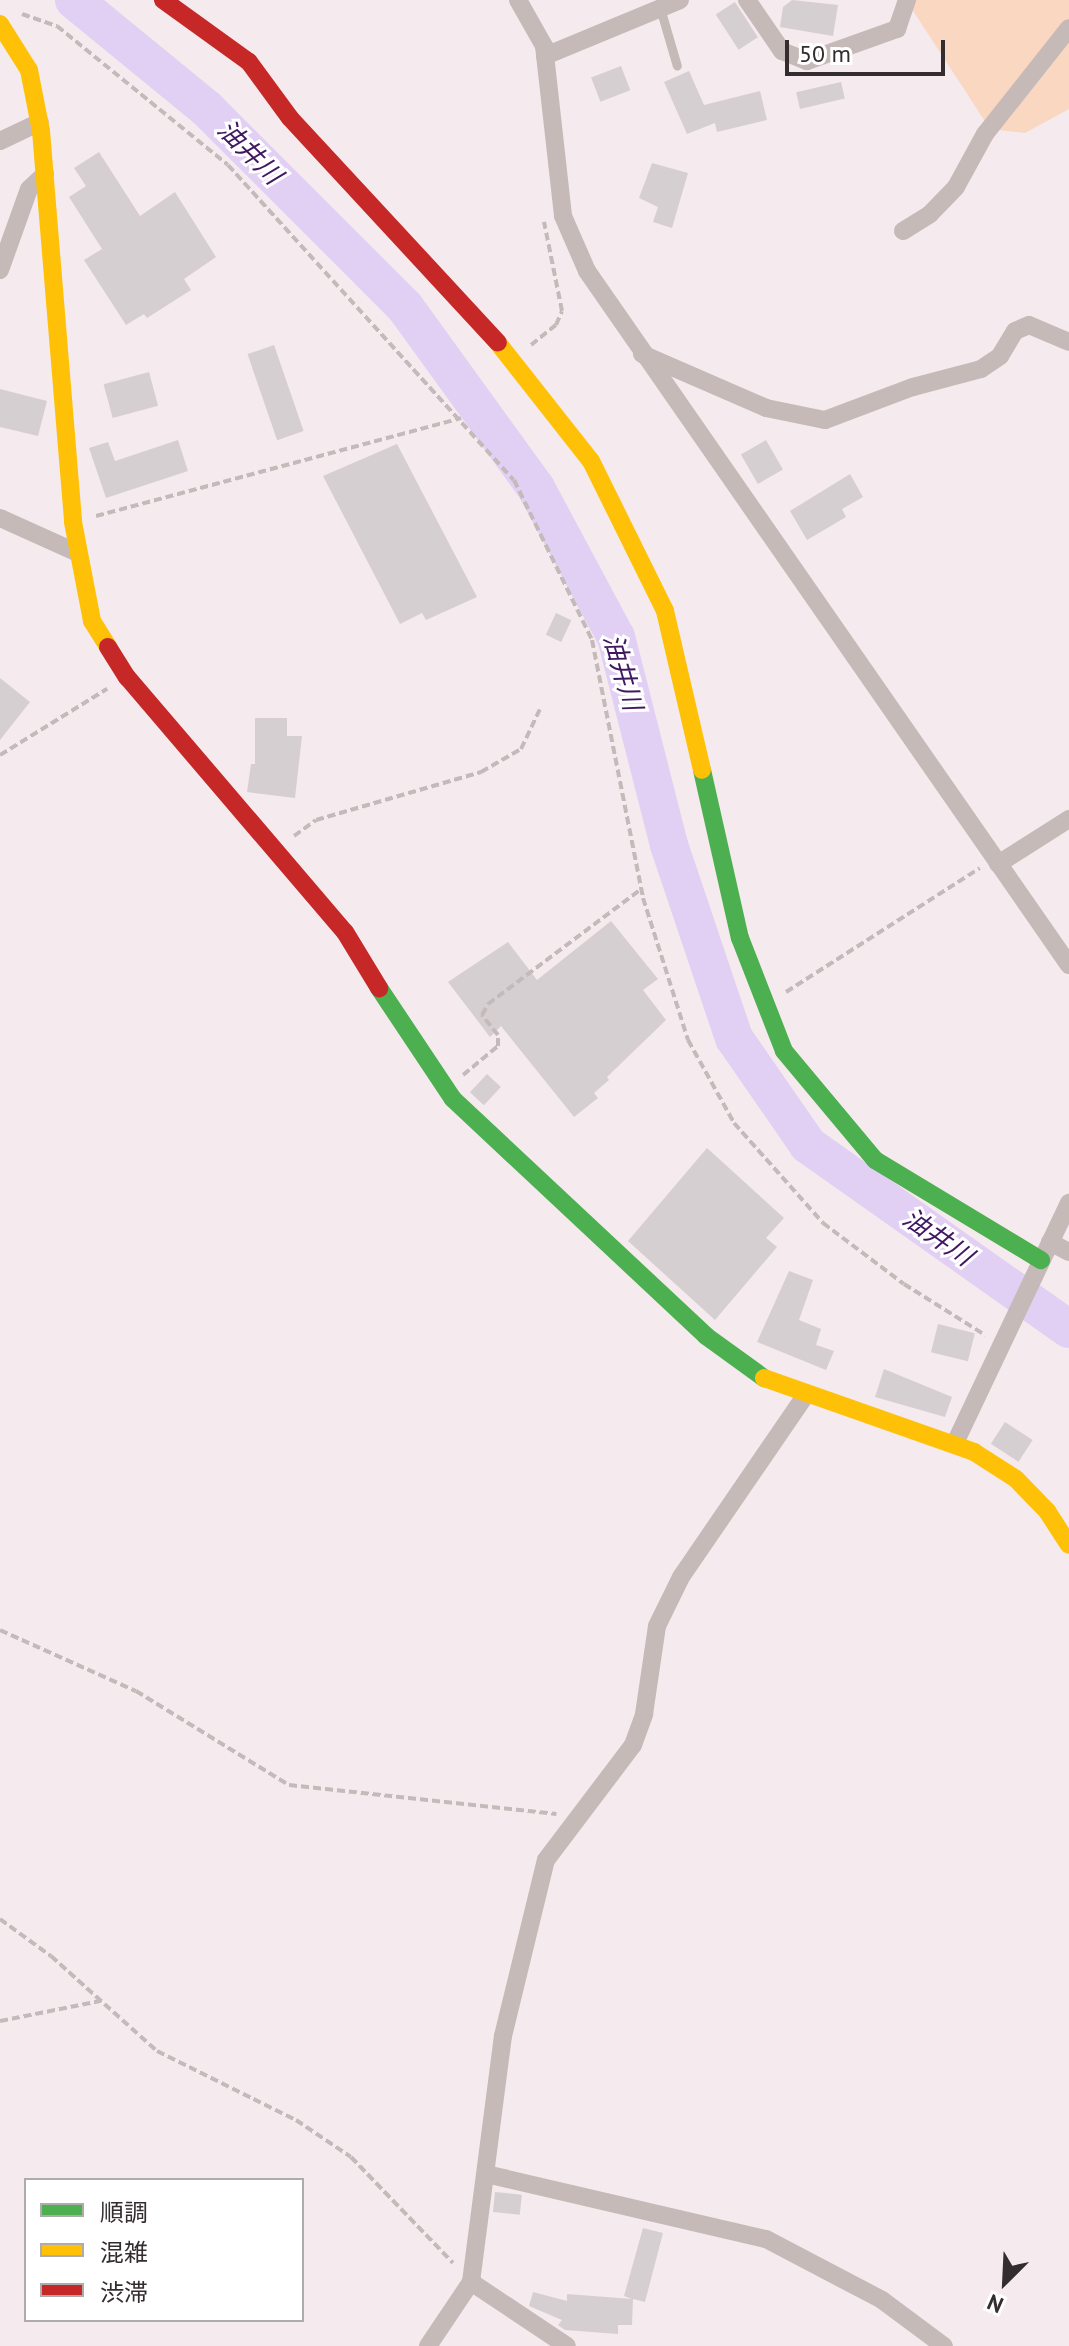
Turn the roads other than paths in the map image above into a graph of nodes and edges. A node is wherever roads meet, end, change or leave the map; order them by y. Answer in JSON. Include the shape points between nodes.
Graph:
{"nodes":[{"id":1,"x":163,"y":0,"type":"edge"},
{"id":2,"x":518,"y":0,"type":"edge"},
{"id":3,"x":680,"y":0,"type":"edge"},
{"id":4,"x":747,"y":0,"type":"edge"},
{"id":5,"x":907,"y":0,"type":"edge"},
{"id":6,"x":660,"y":8,"type":"junction"},
{"id":7,"x":7,"y":19,"type":"edge"},
{"id":8,"x":1069,"y":28,"type":"edge"},
{"id":9,"x":545,"y":56,"type":"junction"},
{"id":10,"x":677,"y":66,"type":"dead end"},
{"id":11,"x":40,"y":122,"type":"junction"},
{"id":12,"x":0,"y":141,"type":"edge"},
{"id":13,"x":45,"y":174,"type":"junction"},
{"id":14,"x":903,"y":231,"type":"dead end"},
{"id":15,"x":0,"y":270,"type":"edge"},
{"id":16,"x":1069,"y":342,"type":"edge"},
{"id":17,"x":642,"y":354,"type":"junction"},
{"id":18,"x":0,"y":518,"type":"edge"},
{"id":19,"x":78,"y":553,"type":"junction"},
{"id":20,"x":1069,"y":819,"type":"edge"},
{"id":21,"x":996,"y":861,"type":"junction"},
{"id":22,"x":1069,"y":965,"type":"edge"},
{"id":23,"x":1069,"y":1203,"type":"edge"},
{"id":24,"x":1050,"y":1242,"type":"junction"},
{"id":25,"x":1069,"y":1252,"type":"edge"},
{"id":26,"x":1041,"y":1260,"type":"junction"},
{"id":27,"x":805,"y":1396,"type":"junction"},
{"id":28,"x":955,"y":1443,"type":"junction"},
{"id":29,"x":1069,"y":1545,"type":"edge"},
{"id":30,"x":486,"y":2174,"type":"junction"},
{"id":31,"x":471,"y":2282,"type":"junction"},
{"id":32,"x":428,"y":2346,"type":"edge"},
{"id":33,"x":567,"y":2346,"type":"edge"},
{"id":34,"x":944,"y":2346,"type":"edge"}],
"edges":[{"from":1,"to":26,"type":"street","via":[[249,62],[290,118],[514,360],[591,461],[665,611],[740,938],[784,1051],[875,1160]]},
{"from":2,"to":9,"type":"street"},
{"from":3,"to":6,"type":"street"},
{"from":4,"to":5,"type":"street","via":[[782,51],[807,61],[897,29]]},
{"from":6,"to":9,"type":"street"},
{"from":6,"to":10,"type":"lane"},
{"from":7,"to":11,"type":"street","via":[[29,70]]},
{"from":8,"to":14,"type":"street","via":[[985,134],[956,187],[930,214]]},
{"from":9,"to":17,"type":"street","via":[[559,194],[570,238]]},
{"from":11,"to":12,"type":"street"},
{"from":11,"to":13,"type":"street"},
{"from":13,"to":15,"type":"street","via":[[29,189]]},
{"from":13,"to":19,"type":"street"},
{"from":16,"to":17,"type":"street","via":[[1029,325],[1015,331],[1000,356],[981,369],[913,387],[825,420],[766,408]]},
{"from":17,"to":21,"type":"street"},
{"from":18,"to":19,"type":"street"},
{"from":19,"to":27,"type":"street","via":[[92,621],[127,677],[345,932],[414,1047],[446,1089],[706,1336],[758,1375]]},
{"from":20,"to":21,"type":"street"},
{"from":21,"to":22,"type":"street"},
{"from":23,"to":24,"type":"street"},
{"from":24,"to":25,"type":"street"},
{"from":24,"to":26,"type":"street"},
{"from":26,"to":28,"type":"street"},
{"from":27,"to":28,"type":"street"},
{"from":27,"to":30,"type":"street","via":[[681,1577],[657,1626],[641,1729],[625,1759],[546,1860],[503,2036]]},
{"from":28,"to":29,"type":"street","via":[[1016,1479],[1047,1511]]},
{"from":30,"to":31,"type":"street"},
{"from":30,"to":34,"type":"street","via":[[766,2239],[882,2300]]},
{"from":31,"to":32,"type":"street"},
{"from":31,"to":33,"type":"street"}]}
